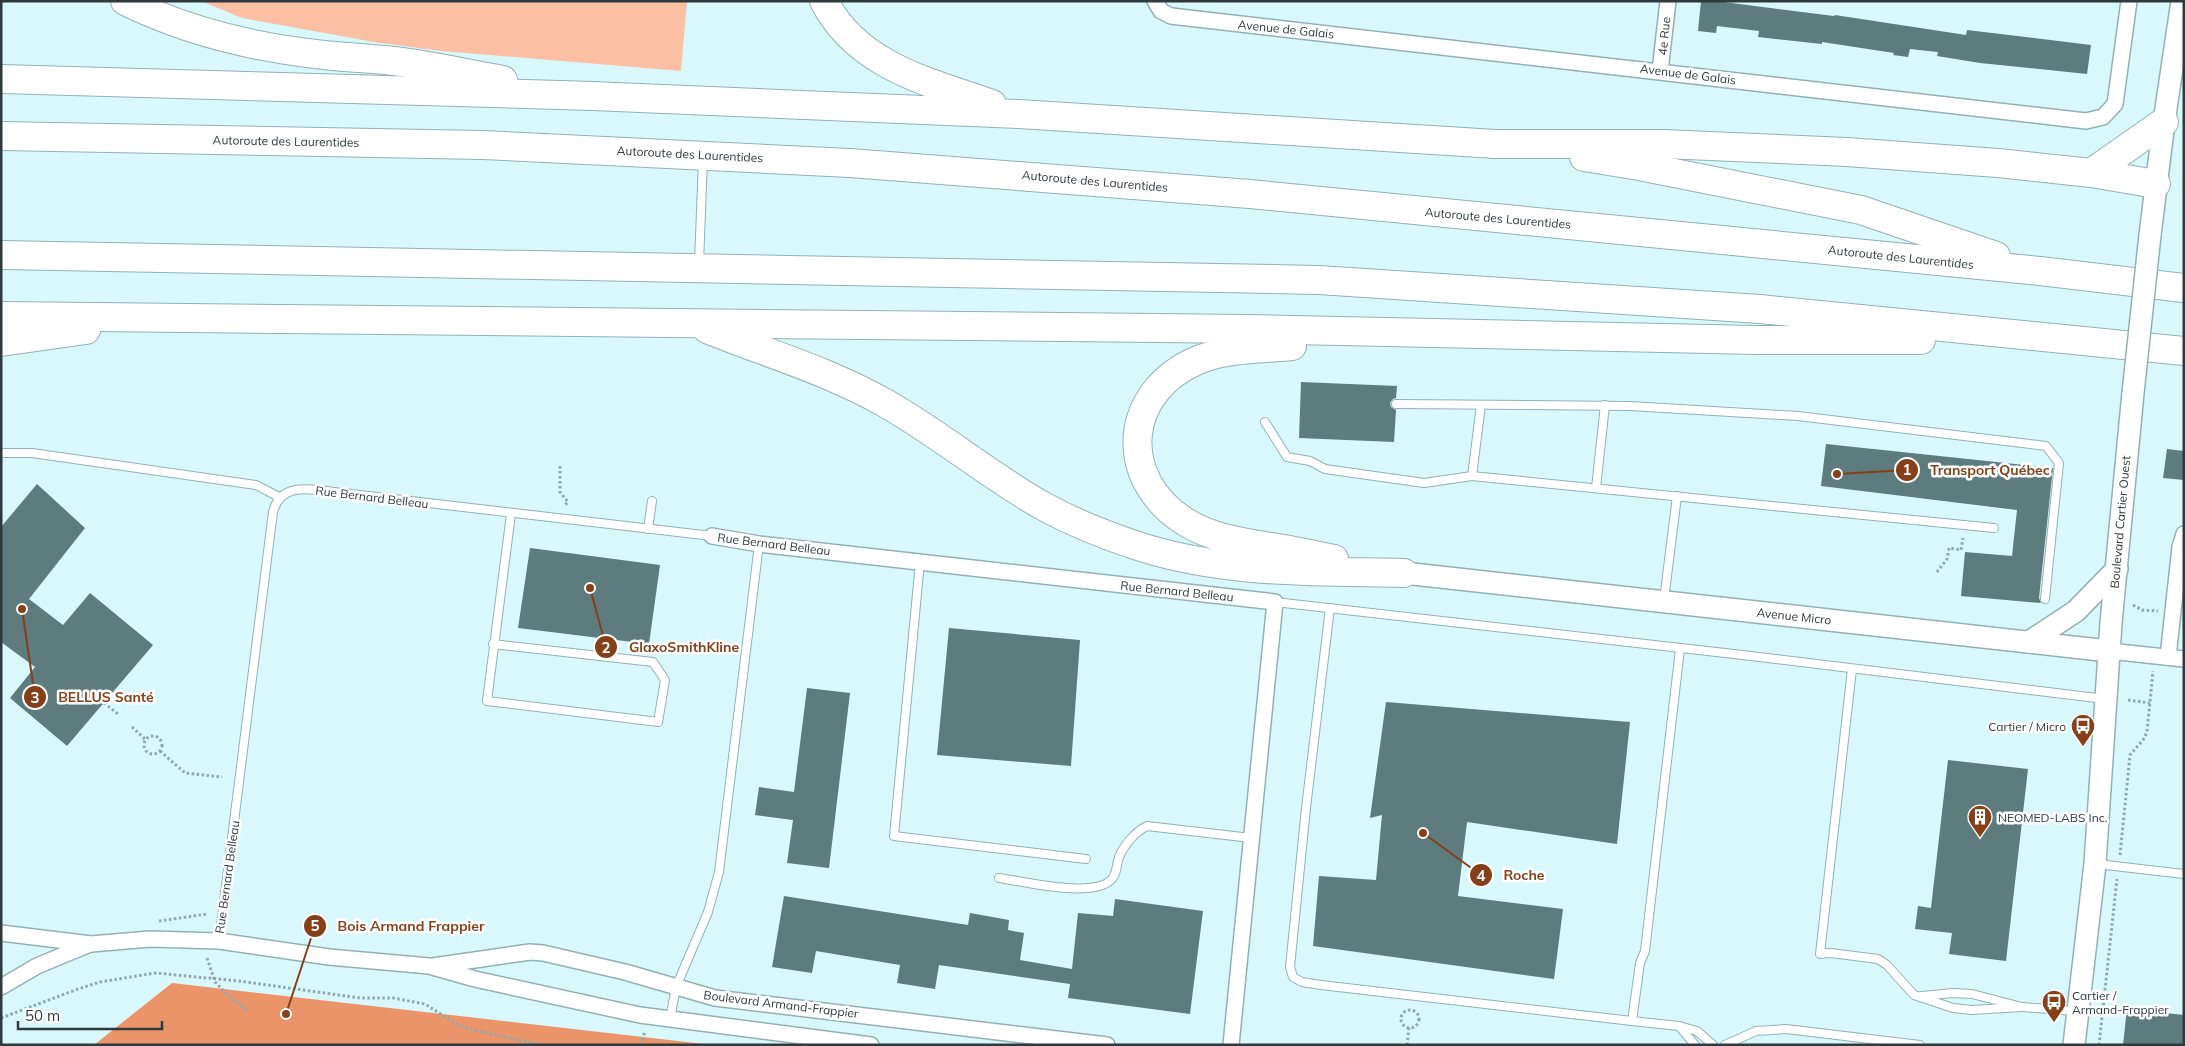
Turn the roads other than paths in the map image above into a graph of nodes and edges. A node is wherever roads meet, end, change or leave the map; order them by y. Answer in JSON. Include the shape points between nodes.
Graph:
{"nodes":[{"id":1,"x":125,"y":1,"type":"edge"},
{"id":2,"x":824,"y":1,"type":"edge"},
{"id":3,"x":1668,"y":1,"type":"edge"},
{"id":4,"x":2129,"y":1,"type":"edge"},
{"id":5,"x":2182,"y":1,"type":"edge"},
{"id":6,"x":1156,"y":3,"type":"edge"},
{"id":7,"x":1660,"y":71,"type":"junction"},
{"id":8,"x":1,"y":79,"type":"edge"},
{"id":9,"x":593,"y":96,"type":"junction"},
{"id":10,"x":1019,"y":114,"type":"junction"},
{"id":11,"x":2164,"y":122,"type":"junction"},
{"id":12,"x":1,"y":136,"type":"edge"},
{"id":13,"x":1495,"y":144,"type":"junction"},
{"id":14,"x":703,"y":155,"type":"junction"},
{"id":15,"x":2090,"y":173,"type":"junction"},
{"id":16,"x":2156,"y":184,"type":"junction"},
{"id":17,"x":1,"y":255,"type":"edge"},
{"id":18,"x":699,"y":268,"type":"junction"},
{"id":19,"x":2040,"y":271,"type":"junction"},
{"id":20,"x":2184,"y":288,"type":"edge"},
{"id":21,"x":1,"y":316,"type":"edge"},
{"id":22,"x":176,"y":317,"type":"junction"},
{"id":23,"x":692,"y":323,"type":"junction"},
{"id":24,"x":1439,"y":334,"type":"junction"},
{"id":25,"x":2098,"y":341,"type":"junction"},
{"id":26,"x":1,"y":342,"type":"edge"},
{"id":27,"x":2184,"y":351,"type":"edge"},
{"id":28,"x":1396,"y":404,"type":"dead end"},
{"id":29,"x":1480,"y":404,"type":"junction"},
{"id":30,"x":1605,"y":406,"type":"junction"},
{"id":31,"x":1265,"y":422,"type":"dead end"},
{"id":32,"x":1,"y":452,"type":"edge"},
{"id":33,"x":1472,"y":476,"type":"junction"},
{"id":34,"x":1596,"y":488,"type":"junction"},
{"id":35,"x":1677,"y":496,"type":"junction"},
{"id":36,"x":279,"y":497,"type":"junction"},
{"id":37,"x":652,"y":501,"type":"dead end"},
{"id":38,"x":511,"y":514,"type":"junction"},
{"id":39,"x":1994,"y":528,"type":"dead end"},
{"id":40,"x":648,"y":529,"type":"junction"},
{"id":41,"x":2184,"y":534,"type":"edge"},
{"id":42,"x":712,"y":536,"type":"joint"},
{"id":43,"x":759,"y":544,"type":"junction"},
{"id":44,"x":920,"y":562,"type":"junction"},
{"id":45,"x":2116,"y":569,"type":"junction"},
{"id":46,"x":1404,"y":573,"type":"junction"},
{"id":47,"x":2046,"y":599,"type":"dead end"},
{"id":48,"x":1275,"y":602,"type":"junction"},
{"id":49,"x":1663,"y":602,"type":"junction"},
{"id":50,"x":1330,"y":608,"type":"junction"},
{"id":51,"x":2029,"y":642,"type":"junction"},
{"id":52,"x":493,"y":644,"type":"junction"},
{"id":53,"x":1680,"y":649,"type":"junction"},
{"id":54,"x":2109,"y":651,"type":"junction"},
{"id":55,"x":2168,"y":657,"type":"junction"},
{"id":56,"x":2184,"y":659,"type":"edge"},
{"id":57,"x":1852,"y":668,"type":"junction"},
{"id":58,"x":2107,"y":700,"type":"junction"},
{"id":59,"x":1251,"y":838,"type":"junction"},
{"id":60,"x":1086,"y":858,"type":"dead end"},
{"id":61,"x":2095,"y":864,"type":"junction"},
{"id":62,"x":2184,"y":874,"type":"edge"},
{"id":63,"x":999,"y":878,"type":"dead end"},
{"id":64,"x":1,"y":933,"type":"edge"},
{"id":65,"x":211,"y":940,"type":"junction"},
{"id":66,"x":91,"y":944,"type":"junction"},
{"id":67,"x":429,"y":966,"type":"junction"},
{"id":68,"x":1,"y":986,"type":"edge"},
{"id":69,"x":676,"y":987,"type":"junction"},
{"id":70,"x":1920,"y":996,"type":"junction"},
{"id":71,"x":2022,"y":1007,"type":"junction"},
{"id":72,"x":2078,"y":1012,"type":"junction"},
{"id":73,"x":670,"y":1019,"type":"junction"},
{"id":74,"x":1632,"y":1021,"type":"junction"},
{"id":75,"x":1679,"y":1026,"type":"junction"},
{"id":76,"x":871,"y":1045,"type":"edge"},
{"id":77,"x":1108,"y":1045,"type":"edge"},
{"id":78,"x":1231,"y":1045,"type":"edge"},
{"id":79,"x":1696,"y":1045,"type":"edge"},
{"id":80,"x":1713,"y":1045,"type":"edge"},
{"id":81,"x":1725,"y":1045,"type":"edge"},
{"id":82,"x":1920,"y":1045,"type":"edge"},
{"id":83,"x":2074,"y":1045,"type":"edge"}],
"edges":[{"from":1,"to":9,"type":"highway","via":[[181,24],[259,46],[395,61]]},
{"from":2,"to":10,"type":"highway","via":[[846,33],[886,64]]},
{"from":3,"to":7,"type":"street","name":"4e Rue"},
{"from":4,"to":7,"type":"street","name":"Avenue de Galais","via":[[2116,99],[2108,113],[2092,120]]},
{"from":5,"to":11,"type":"street","name":"Boulevard Cartier Ouest"},
{"from":6,"to":7,"type":"street","name":"Avenue de Galais","via":[[1161,11],[1172,16]]},
{"from":8,"to":9,"type":"highway"},
{"from":9,"to":10,"type":"highway"},
{"from":10,"to":13,"type":"highway"},
{"from":11,"to":15,"type":"highway"},
{"from":11,"to":16,"type":"street","name":"Boulevard Cartier Ouest"},
{"from":12,"to":14,"type":"highway","name":"Autoroute des Laurentides","via":[[483,145]]},
{"from":13,"to":15,"type":"highway","via":[[1663,144],[1847,152],[1936,157]]},
{"from":13,"to":19,"type":"highway","via":[[1639,166],[1861,210]]},
{"from":14,"to":18,"type":"lane"},
{"from":14,"to":19,"type":"highway","name":"Autoroute des Laurentides","via":[[1203,190]]},
{"from":15,"to":16,"type":"highway"},
{"from":16,"to":45,"type":"street","name":"Boulevard Cartier Ouest","bridge":true},
{"from":17,"to":18,"type":"highway"},
{"from":18,"to":25,"type":"highway","via":[[1344,281],[1760,309]]},
{"from":19,"to":20,"type":"highway","name":"Autoroute des Laurentides"},
{"from":21,"to":22,"type":"highway"},
{"from":22,"to":23,"type":"highway"},
{"from":22,"to":26,"type":"highway"},
{"from":23,"to":24,"type":"highway"},
{"from":23,"to":46,"type":"highway","via":[[823,373],[874,397],[1044,506],[1082,526],[1122,541],[1165,554],[1277,571]]},
{"from":24,"to":25,"type":"highway","via":[[1765,340]]},
{"from":24,"to":46,"type":"highway","via":[[1242,350],[1209,356],[1182,369],[1162,384],[1144,411],[1138,434],[1138,458],[1149,485],[1170,510],[1197,528],[1243,543]]},
{"from":25,"to":27,"type":"highway"},
{"from":28,"to":29,"type":"lane"},
{"from":29,"to":30,"type":"lane"},
{"from":29,"to":33,"type":"lane"},
{"from":30,"to":34,"type":"lane"},
{"from":30,"to":47,"type":"lane","via":[[1798,416],[2046,446],[2059,463]]},
{"from":31,"to":33,"type":"lane","via":[[1287,457],[1310,461],[1325,469],[1424,483]]},
{"from":32,"to":36,"type":"lane","via":[[256,485]]},
{"from":33,"to":34,"type":"lane"},
{"from":34,"to":35,"type":"lane"},
{"from":35,"to":39,"type":"lane"},
{"from":35,"to":49,"type":"lane"},
{"from":36,"to":38,"type":"lane","name":"Rue Bernard Belleau","via":[[285,492],[301,489]]},
{"from":36,"to":65,"type":"lane","name":"Rue Bernard Belleau","via":[[273,512]]},
{"from":37,"to":40,"type":"lane"},
{"from":38,"to":40,"type":"lane","name":"Rue Bernard Belleau"},
{"from":38,"to":52,"type":"lane"},
{"from":40,"to":42,"type":"lane","name":"Rue Bernard Belleau"},
{"from":41,"to":55,"type":"street"},
{"from":42,"to":43,"type":"street","name":"Rue Bernard Belleau"},
{"from":43,"to":44,"type":"street","name":"Rue Bernard Belleau"},
{"from":43,"to":69,"type":"lane","via":[[719,872],[708,912]]},
{"from":44,"to":48,"type":"street","name":"Rue Bernard Belleau"},
{"from":44,"to":60,"type":"lane","via":[[894,836]]},
{"from":45,"to":51,"type":"street","via":[[2076,611]]},
{"from":45,"to":54,"type":"street","name":"Boulevard Cartier Ouest"},
{"from":46,"to":49,"type":"street","name":"Avenue Micro"},
{"from":48,"to":50,"type":"lane"},
{"from":48,"to":59,"type":"street"},
{"from":49,"to":51,"type":"street","name":"Avenue Micro"},
{"from":50,"to":53,"type":"lane"},
{"from":50,"to":74,"type":"lane","via":[[1290,967],[1293,977],[1321,985]]},
{"from":51,"to":54,"type":"street","name":"Avenue Micro"},
{"from":52,"to":52,"type":"lane","via":[[487,701],[658,722],[665,680],[652,662]]},
{"from":53,"to":57,"type":"lane"},
{"from":53,"to":74,"type":"lane","via":[[1645,951],[1640,964]]},
{"from":54,"to":55,"type":"street","name":"Avenue Micro"},
{"from":54,"to":58,"type":"street","name":"Boulevard Cartier Ouest"},
{"from":55,"to":56,"type":"street","name":"Avenue Micro"},
{"from":57,"to":58,"type":"lane"},
{"from":57,"to":70,"type":"lane","via":[[1820,954],[1878,959],[1910,993]]},
{"from":58,"to":61,"type":"street","name":"Boulevard Cartier Ouest"},
{"from":59,"to":63,"type":"lane","via":[[1147,826],[1125,846],[1112,878],[1103,884],[1076,889]]},
{"from":59,"to":78,"type":"street"},
{"from":61,"to":62,"type":"lane"},
{"from":61,"to":72,"type":"street","name":"Boulevard Cartier Ouest"},
{"from":64,"to":66,"type":"street","name":"Boulevard Armand-Frappier"},
{"from":65,"to":66,"type":"street","name":"Boulevard Armand-Frappier","via":[[150,939]]},
{"from":65,"to":67,"type":"street","name":"Boulevard Armand-Frappier","via":[[329,957]]},
{"from":66,"to":68,"type":"street","name":"Boulevard Armand-Frappier","via":[[37,966]]},
{"from":67,"to":69,"type":"street","name":"Boulevard Armand-Frappier","via":[[543,953]]},
{"from":67,"to":73,"type":"street","name":"Boulevard Armand-Frappier","via":[[608,1009]]},
{"from":69,"to":73,"type":"lane"},
{"from":69,"to":77,"type":"street","name":"Boulevard Armand-Frappier","via":[[715,998]]},
{"from":70,"to":71,"type":"lane","via":[[1953,992],[1972,994]]},
{"from":70,"to":71,"type":"lane","via":[[1953,1008]]},
{"from":71,"to":72,"type":"lane"},
{"from":72,"to":83,"type":"street","name":"Boulevard Cartier Ouest"},
{"from":73,"to":76,"type":"street","name":"Boulevard Armand-Frappier"},
{"from":74,"to":75,"type":"lane"},
{"from":75,"to":79,"type":"lane"},
{"from":75,"to":80,"type":"lane","via":[[1698,1031]]},
{"from":81,"to":82,"type":"lane","via":[[1756,1031],[1786,1029]]}]}
